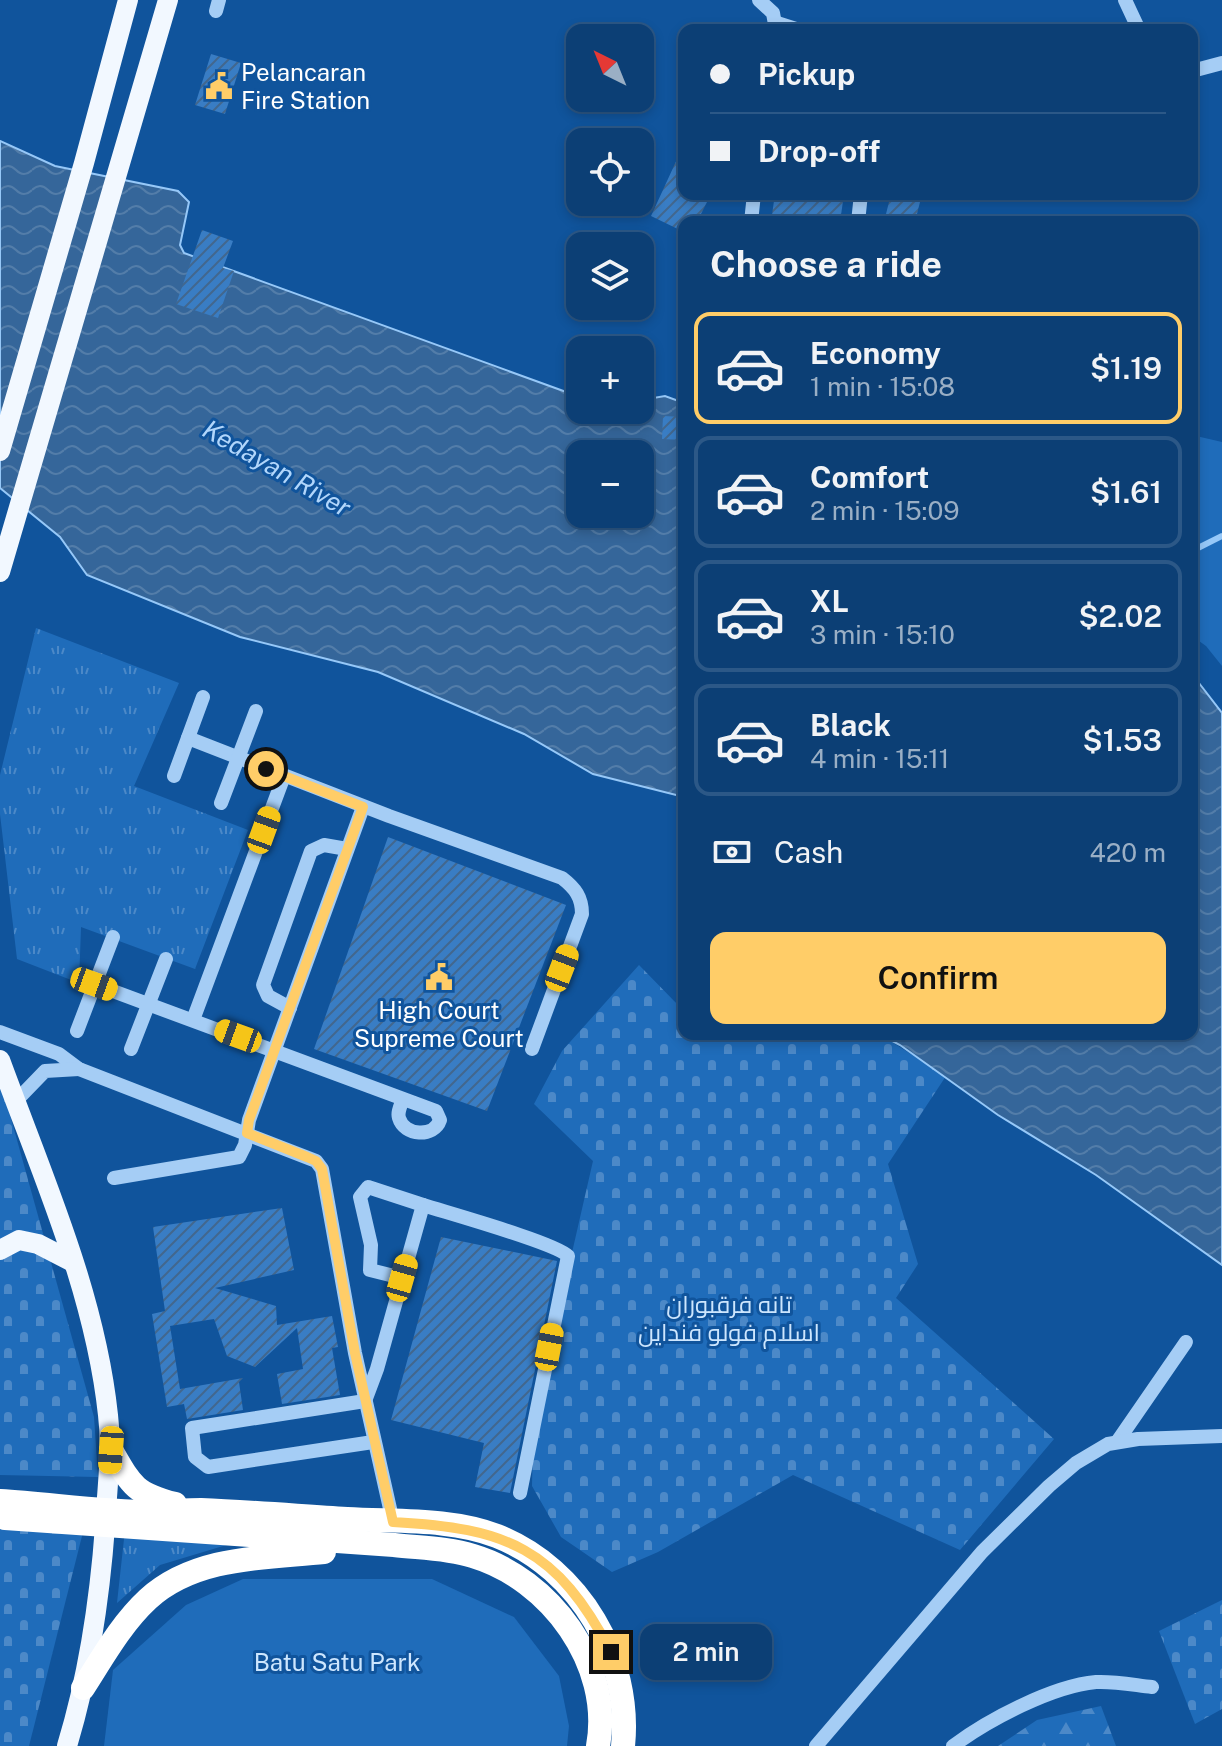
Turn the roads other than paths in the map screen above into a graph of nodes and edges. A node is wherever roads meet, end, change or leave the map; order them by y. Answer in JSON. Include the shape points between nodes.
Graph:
{"nodes":[{"id":1,"x":128,"y":0,"type":"edge"},
{"id":2,"x":168,"y":0,"type":"edge"},
{"id":3,"x":759,"y":0,"type":"edge"},
{"id":4,"x":1125,"y":0,"type":"edge"},
{"id":5,"x":776,"y":24,"type":"edge"},
{"id":6,"x":1136,"y":24,"type":"edge"},
{"id":7,"x":1222,"y":63,"type":"edge"},
{"id":8,"x":1198,"y":69,"type":"edge"},
{"id":9,"x":0,"y":451,"type":"edge"},
{"id":10,"x":0,"y":572,"type":"edge"},
{"id":11,"x":203,"y":697,"type":"dead end"},
{"id":12,"x":256,"y":711,"type":"dead end"},
{"id":13,"x":188,"y":738,"type":"junction"},
{"id":14,"x":238,"y":758,"type":"junction"},
{"id":15,"x":174,"y":776,"type":"dead end"},
{"id":16,"x":284,"y":776,"type":"junction"},
{"id":17,"x":221,"y":803,"type":"dead end"},
{"id":18,"x":363,"y":807,"type":"junction"},
{"id":19,"x":347,"y":849,"type":"junction"},
{"id":20,"x":113,"y":937,"type":"dead end"},
{"id":21,"x":166,"y":959,"type":"dead end"},
{"id":22,"x":94,"y":984,"type":"junction"},
{"id":23,"x":149,"y":1004,"type":"junction"},
{"id":24,"x":290,"y":1008,"type":"junction"},
{"id":25,"x":193,"y":1020,"type":"junction"},
{"id":26,"x":77,"y":1031,"type":"dead end"},
{"id":27,"x":0,"y":1032,"type":"edge"},
{"id":28,"x":131,"y":1049,"type":"dead end"},
{"id":29,"x":532,"y":1049,"type":"dead end"},
{"id":30,"x":274,"y":1051,"type":"junction"},
{"id":31,"x":0,"y":1060,"type":"edge"},
{"id":32,"x":79,"y":1069,"type":"junction"},
{"id":33,"x":403,"y":1099,"type":"dead end"},
{"id":34,"x":15,"y":1102,"type":"junction"},
{"id":35,"x":247,"y":1133,"type":"junction"},
{"id":36,"x":114,"y":1178,"type":"dead end"},
{"id":37,"x":423,"y":1205,"type":"junction"},
{"id":38,"x":0,"y":1250,"type":"edge"},
{"id":39,"x":73,"y":1262,"type":"junction"},
{"id":40,"x":370,"y":1270,"type":"junction"},
{"id":41,"x":341,"y":1276,"type":"junction"},
{"id":42,"x":402,"y":1278,"type":"junction"},
{"id":43,"x":1186,"y":1342,"type":"dead end"},
{"id":44,"x":365,"y":1401,"type":"junction"},
{"id":45,"x":1222,"y":1436,"type":"edge"},
{"id":46,"x":373,"y":1442,"type":"junction"},
{"id":47,"x":1117,"y":1442,"type":"junction"},
{"id":48,"x":111,"y":1450,"type":"junction"},
{"id":49,"x":520,"y":1493,"type":"dead end"},
{"id":50,"x":0,"y":1501,"type":"edge"},
{"id":51,"x":197,"y":1510,"type":"junction"},
{"id":52,"x":0,"y":1517,"type":"edge"},
{"id":53,"x":106,"y":1517,"type":"junction"},
{"id":54,"x":394,"y":1534,"type":"junction"},
{"id":55,"x":1152,"y":1687,"type":"dead end"},
{"id":56,"x":83,"y":1688,"type":"junction"},
{"id":57,"x":67,"y":1746,"type":"edge"},
{"id":58,"x":598,"y":1746,"type":"edge"},
{"id":59,"x":623,"y":1746,"type":"edge"},
{"id":60,"x":816,"y":1746,"type":"edge"},
{"id":61,"x":953,"y":1746,"type":"edge"}],
"edges":[{"from":1,"to":9,"type":"main road"},
{"from":2,"to":10,"type":"main road"},
{"from":3,"to":5,"type":"street","via":[[773,13]]},
{"from":4,"to":6,"type":"street"},
{"from":7,"to":8,"type":"street"},
{"from":11,"to":13,"type":"street"},
{"from":12,"to":14,"type":"street"},
{"from":13,"to":14,"type":"street"},
{"from":13,"to":15,"type":"street"},
{"from":14,"to":16,"type":"street"},
{"from":14,"to":17,"type":"street"},
{"from":16,"to":18,"type":"street"},
{"from":16,"to":25,"type":"street"},
{"from":18,"to":19,"type":"street"},
{"from":18,"to":29,"type":"street","via":[[562,878],[578,893],[582,914]]},
{"from":19,"to":24,"type":"street"},
{"from":19,"to":24,"type":"street","via":[[324,845],[311,851],[263,985],[268,996]]},
{"from":20,"to":22,"type":"street"},
{"from":21,"to":23,"type":"street"},
{"from":22,"to":23,"type":"street"},
{"from":22,"to":26,"type":"street"},
{"from":23,"to":25,"type":"street"},
{"from":23,"to":28,"type":"street"},
{"from":24,"to":30,"type":"street"},
{"from":25,"to":30,"type":"street"},
{"from":27,"to":32,"type":"street","via":[[59,1054]]},
{"from":30,"to":33,"type":"street"},
{"from":30,"to":35,"type":"street"},
{"from":31,"to":34,"type":"main road"},
{"from":32,"to":34,"type":"street","via":[[45,1071]]},
{"from":32,"to":35,"type":"street"},
{"from":34,"to":39,"type":"main road"},
{"from":35,"to":36,"type":"street","via":[[239,1157]]},
{"from":35,"to":41,"type":"street","via":[[316,1161],[322,1169]]},
{"from":37,"to":40,"type":"street","via":[[368,1187],[360,1197],[371,1245]]},
{"from":37,"to":42,"type":"street"},
{"from":37,"to":49,"type":"street","via":[[568,1256]]},
{"from":38,"to":39,"type":"main road","via":[[19,1240]]},
{"from":39,"to":48,"type":"main road","via":[[86,1303]]},
{"from":40,"to":41,"type":"street"},
{"from":40,"to":42,"type":"street"},
{"from":41,"to":44,"type":"street"},
{"from":42,"to":44,"type":"street"},
{"from":43,"to":47,"type":"street"},
{"from":44,"to":46,"type":"street"},
{"from":44,"to":46,"type":"street","via":[[192,1428],[195,1457],[208,1467]]},
{"from":45,"to":47,"type":"street"},
{"from":46,"to":54,"type":"street"},
{"from":47,"to":60,"type":"street","via":[[1076,1463],[993,1541]]},
{"from":48,"to":51,"type":"highway","via":[[130,1483],[149,1498]]},
{"from":48,"to":53,"type":"main road"},
{"from":50,"to":53,"type":"highway"},
{"from":51,"to":53,"type":"highway"},
{"from":51,"to":54,"type":"highway"},
{"from":52,"to":53,"type":"highway"},
{"from":53,"to":54,"type":"highway"},
{"from":53,"to":56,"type":"main road","via":[[100,1592]]},
{"from":54,"to":56,"type":"highway","via":[[221,1562],[169,1583],[127,1622]]},
{"from":54,"to":58,"type":"highway","via":[[506,1569],[556,1610],[591,1670]]},
{"from":54,"to":59,"type":"highway","via":[[448,1525],[496,1536],[537,1557],[567,1584],[611,1652],[623,1700]]},
{"from":55,"to":61,"type":"street","via":[[1097,1682],[1058,1689]]},
{"from":56,"to":57,"type":"main road"}]}
